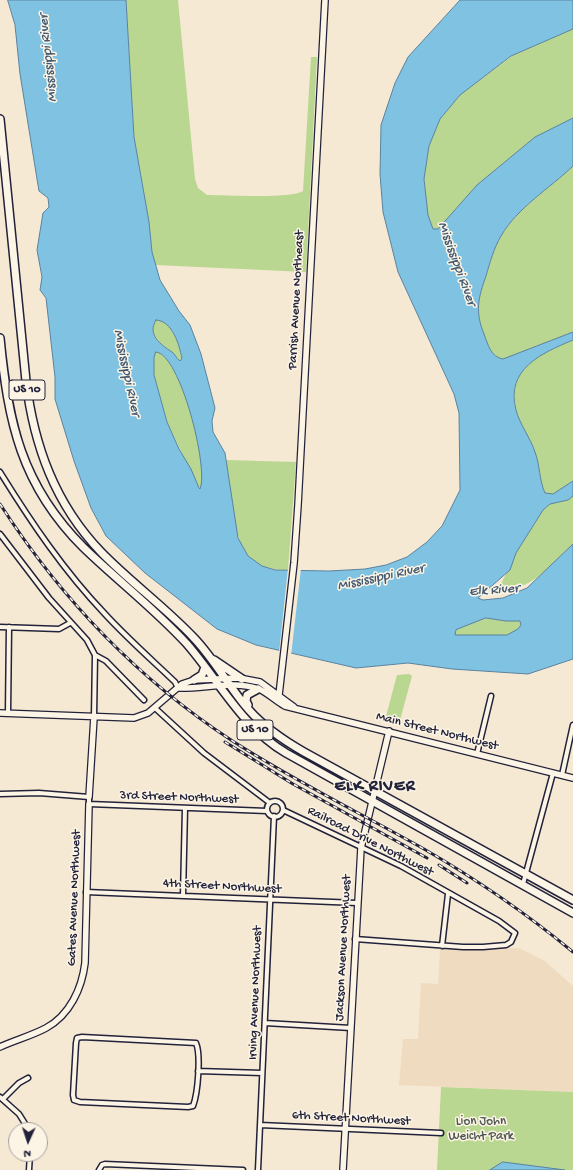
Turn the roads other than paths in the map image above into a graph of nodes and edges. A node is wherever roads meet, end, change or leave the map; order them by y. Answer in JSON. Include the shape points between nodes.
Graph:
{"nodes":[{"id":1,"x":325,"y":0,"type":"edge"},
{"id":2,"x":0,"y":119,"type":"edge"},
{"id":3,"x":0,"y":338,"type":"edge"},
{"id":4,"x":0,"y":472,"type":"edge"},
{"id":5,"x":0,"y":534,"type":"edge"},
{"id":6,"x":70,"y":623,"type":"junction"},
{"id":7,"x":0,"y":627,"type":"edge"},
{"id":8,"x":9,"y":627,"type":"junction"},
{"id":9,"x":95,"y":655,"type":"junction"},
{"id":10,"x":212,"y":659,"type":"junction"},
{"id":11,"x":205,"y":667,"type":"junction"},
{"id":12,"x":226,"y":678,"type":"junction"},
{"id":13,"x":215,"y":679,"type":"junction"},
{"id":14,"x":242,"y":679,"type":"junction"},
{"id":15,"x":194,"y":680,"type":"junction"},
{"id":16,"x":281,"y":681,"type":"junction"},
{"id":17,"x":230,"y":685,"type":"junction"},
{"id":18,"x":220,"y":686,"type":"junction"},
{"id":19,"x":267,"y":686,"type":"junction"},
{"id":20,"x":178,"y":688,"type":"junction"},
{"id":21,"x":258,"y":689,"type":"junction"},
{"id":22,"x":279,"y":695,"type":"junction"},
{"id":23,"x":490,"y":696,"type":"dead end"},
{"id":24,"x":144,"y":700,"type":"dead end"},
{"id":25,"x":276,"y":700,"type":"junction"},
{"id":26,"x":155,"y":708,"type":"junction"},
{"id":27,"x":295,"y":708,"type":"junction"},
{"id":28,"x":250,"y":711,"type":"junction"},
{"id":29,"x":0,"y":713,"type":"edge"},
{"id":30,"x":8,"y":713,"type":"junction"},
{"id":31,"x":94,"y":717,"type":"junction"},
{"id":32,"x":573,"y":725,"type":"edge"},
{"id":33,"x":388,"y":731,"type":"junction"},
{"id":34,"x":477,"y":754,"type":"junction"},
{"id":35,"x":553,"y":773,"type":"junction"},
{"id":36,"x":562,"y":775,"type":"junction"},
{"id":37,"x":573,"y":778,"type":"edge"},
{"id":38,"x":375,"y":791,"type":"junction"},
{"id":39,"x":0,"y":794,"type":"edge"},
{"id":40,"x":90,"y":797,"type":"junction"},
{"id":41,"x":373,"y":801,"type":"junction"},
{"id":42,"x":270,"y":803,"type":"junction"},
{"id":43,"x":89,"y":804,"type":"junction"},
{"id":44,"x":185,"y":808,"type":"junction"},
{"id":45,"x":282,"y":810,"type":"junction"},
{"id":46,"x":268,"y":811,"type":"junction"},
{"id":47,"x":274,"y":816,"type":"junction"},
{"id":48,"x":361,"y":848,"type":"junction"},
{"id":49,"x":526,"y":875,"type":"junction"},
{"id":50,"x":523,"y":884,"type":"junction"},
{"id":51,"x":86,"y":892,"type":"junction"},
{"id":52,"x":448,"y":894,"type":"junction"},
{"id":53,"x":183,"y":896,"type":"junction"},
{"id":54,"x":270,"y":900,"type":"junction"},
{"id":55,"x":573,"y":900,"type":"edge"},
{"id":56,"x":357,"y":903,"type":"junction"},
{"id":57,"x":573,"y":913,"type":"edge"},
{"id":58,"x":355,"y":939,"type":"junction"},
{"id":59,"x":442,"y":946,"type":"junction"},
{"id":60,"x":265,"y":1023,"type":"junction"},
{"id":61,"x":351,"y":1028,"type":"junction"},
{"id":62,"x":0,"y":1048,"type":"edge"},
{"id":63,"x":198,"y":1071,"type":"junction"},
{"id":64,"x":262,"y":1073,"type":"junction"},
{"id":65,"x":28,"y":1078,"type":"dead end"},
{"id":66,"x":1,"y":1098,"type":"edge"},
{"id":67,"x":25,"y":1122,"type":"edge"},
{"id":68,"x":260,"y":1125,"type":"junction"},
{"id":69,"x":346,"y":1130,"type":"junction"},
{"id":70,"x":441,"y":1133,"type":"dead end"},
{"id":71,"x":99,"y":1170,"type":"edge"},
{"id":72,"x":243,"y":1170,"type":"edge"},
{"id":73,"x":258,"y":1170,"type":"edge"},
{"id":74,"x":344,"y":1170,"type":"edge"}],
"edges":[{"from":1,"to":16,"type":"street","name":"Parrish Avenue Northeast","via":[[294,563]]},
{"from":2,"to":10,"type":"highway","number":"US 10","via":[[28,396],[34,430],[45,465],[67,509],[89,538],[114,565],[185,628]]},
{"from":3,"to":11,"type":"highway","number":"US 10","via":[[12,426],[39,490],[75,538],[161,618]]},
{"from":4,"to":20,"type":"street","via":[[40,535],[69,572],[105,615],[176,682]]},
{"from":5,"to":6,"type":"street","via":[[29,575]]},
{"from":6,"to":8,"type":"street","via":[[59,629]]},
{"from":6,"to":9,"type":"street","via":[[87,640]]},
{"from":7,"to":8,"type":"street"},
{"from":8,"to":30,"type":"street"},
{"from":9,"to":24,"type":"street","via":[[106,661]]},
{"from":9,"to":31,"type":"street"},
{"from":10,"to":12,"type":"highway","number":"US 10"},
{"from":10,"to":14,"type":"highway"},
{"from":11,"to":13,"type":"highway","number":"US 10"},
{"from":11,"to":15,"type":"highway","via":[[202,675]]},
{"from":12,"to":13,"type":"street","name":"Main Street Northwest"},
{"from":12,"to":14,"type":"street","name":"Main Street Northwest"},
{"from":12,"to":17,"type":"highway","number":"US 10"},
{"from":13,"to":15,"type":"street","name":"Main Street Northwest"},
{"from":13,"to":18,"type":"highway","number":"US 10"},
{"from":14,"to":19,"type":"street","name":"Main Street Northwest"},
{"from":15,"to":20,"type":"street","name":"Main Street Northwest","via":[[186,681]]},
{"from":16,"to":19,"type":"street","via":[[274,686]]},
{"from":16,"to":22,"type":"street","name":"Parrish Avenue Northeast"},
{"from":17,"to":18,"type":"street","name":"Main Street Northwest"},
{"from":17,"to":21,"type":"street","name":"Main Street Northwest"},
{"from":17,"to":28,"type":"highway","number":"US 10"},
{"from":18,"to":20,"type":"street","name":"Main Street Northwest"},
{"from":18,"to":41,"type":"highway","number":"US 10","via":[[243,717],[271,743]]},
{"from":19,"to":22,"type":"street","name":"Main Street Northwest"},
{"from":20,"to":26,"type":"street","name":"Main Street Northwest"},
{"from":21,"to":25,"type":"street","name":"Main Street Northwest"},
{"from":21,"to":28,"type":"highway","via":[[248,692],[246,698]]},
{"from":22,"to":25,"type":"street"},
{"from":22,"to":27,"type":"street","name":"Main Street Northwest"},
{"from":23,"to":34,"type":"street"},
{"from":25,"to":27,"type":"street","name":"Main Street Northwest","via":[[285,706]]},
{"from":26,"to":31,"type":"street","name":"Main Street Northwest","via":[[134,718]]},
{"from":26,"to":42,"type":"street","via":[[204,752]]},
{"from":27,"to":33,"type":"street","name":"Main Street Northwest"},
{"from":28,"to":38,"type":"highway","number":"US 10","via":[[284,741]]},
{"from":29,"to":30,"type":"street","name":"Main Street Northwest"},
{"from":30,"to":31,"type":"street","name":"Main Street Northwest"},
{"from":31,"to":40,"type":"street"},
{"from":32,"to":36,"type":"street"},
{"from":33,"to":34,"type":"street","name":"Main Street Northwest"},
{"from":33,"to":38,"type":"street","name":"Jackson Avenue Northwest"},
{"from":34,"to":35,"type":"street","name":"Main Street Northwest"},
{"from":35,"to":36,"type":"street","name":"Main Street Northwest"},
{"from":35,"to":49,"type":"street"},
{"from":36,"to":37,"type":"street","name":"Main Street Northwest"},
{"from":38,"to":41,"type":"street","name":"Jackson Avenue Northwest"},
{"from":38,"to":49,"type":"highway","number":"US 10"},
{"from":39,"to":40,"type":"street","via":[[38,793]]},
{"from":40,"to":43,"type":"street"},
{"from":41,"to":48,"type":"street","name":"Jackson Avenue Northwest"},
{"from":41,"to":50,"type":"highway","number":"US 10"},
{"from":42,"to":45,"type":"street","via":[[277,801]]},
{"from":42,"to":46,"type":"street"},
{"from":43,"to":44,"type":"street","name":"3rd Street Northwest"},
{"from":43,"to":51,"type":"street","name":"Gates Avenue Northwest"},
{"from":44,"to":46,"type":"street","name":"3rd Street Northwest"},
{"from":44,"to":53,"type":"street"},
{"from":45,"to":47,"type":"street","via":[[280,815]]},
{"from":45,"to":48,"type":"street","name":"Railroad Drive Northwest"},
{"from":46,"to":47,"type":"street"},
{"from":47,"to":54,"type":"street","name":"Irving Avenue Northwest"},
{"from":48,"to":52,"type":"street","name":"Railroad Drive Northwest","via":[[401,866]]},
{"from":48,"to":56,"type":"street","name":"Jackson Avenue Northwest"},
{"from":49,"to":50,"type":"street"},
{"from":49,"to":55,"type":"highway","number":"US 10"},
{"from":50,"to":57,"type":"highway","number":"US 10"},
{"from":51,"to":53,"type":"street","name":"4th Street Northwest"},
{"from":51,"to":62,"type":"street","name":"Gates Avenue Northwest","via":[[85,963],[78,992],[66,1010],[48,1027]]},
{"from":52,"to":59,"type":"street"},
{"from":52,"to":59,"type":"street","name":"Railroad Drive Northwest","via":[[499,920],[515,933],[511,942],[506,945]]},
{"from":53,"to":54,"type":"street","name":"4th Street Northwest"},
{"from":54,"to":56,"type":"street","name":"4th Street Northwest"},
{"from":54,"to":60,"type":"street","name":"Irving Avenue Northwest"},
{"from":56,"to":58,"type":"street","name":"Jackson Avenue Northwest"},
{"from":58,"to":59,"type":"street"},
{"from":58,"to":61,"type":"street","name":"Jackson Avenue Northwest"},
{"from":60,"to":61,"type":"street"},
{"from":60,"to":64,"type":"street","name":"Irving Avenue Northwest"},
{"from":61,"to":69,"type":"street","name":"Jackson Avenue Northwest"},
{"from":63,"to":63,"type":"street","via":[[193,1106],[74,1100],[77,1038],[82,1036],[196,1043]]},
{"from":63,"to":64,"type":"street"},
{"from":64,"to":68,"type":"street","name":"Irving Avenue Northwest"},
{"from":65,"to":66,"type":"street","via":[[19,1082]]},
{"from":66,"to":67,"type":"street"},
{"from":68,"to":69,"type":"street","name":"6th Street Northwest"},
{"from":68,"to":73,"type":"street","name":"Irving Avenue Northwest"},
{"from":69,"to":70,"type":"street","name":"6th Street Northwest"},
{"from":69,"to":74,"type":"street","name":"Jackson Avenue Northwest"},
{"from":71,"to":72,"type":"street","via":[[102,1165]]}]}
